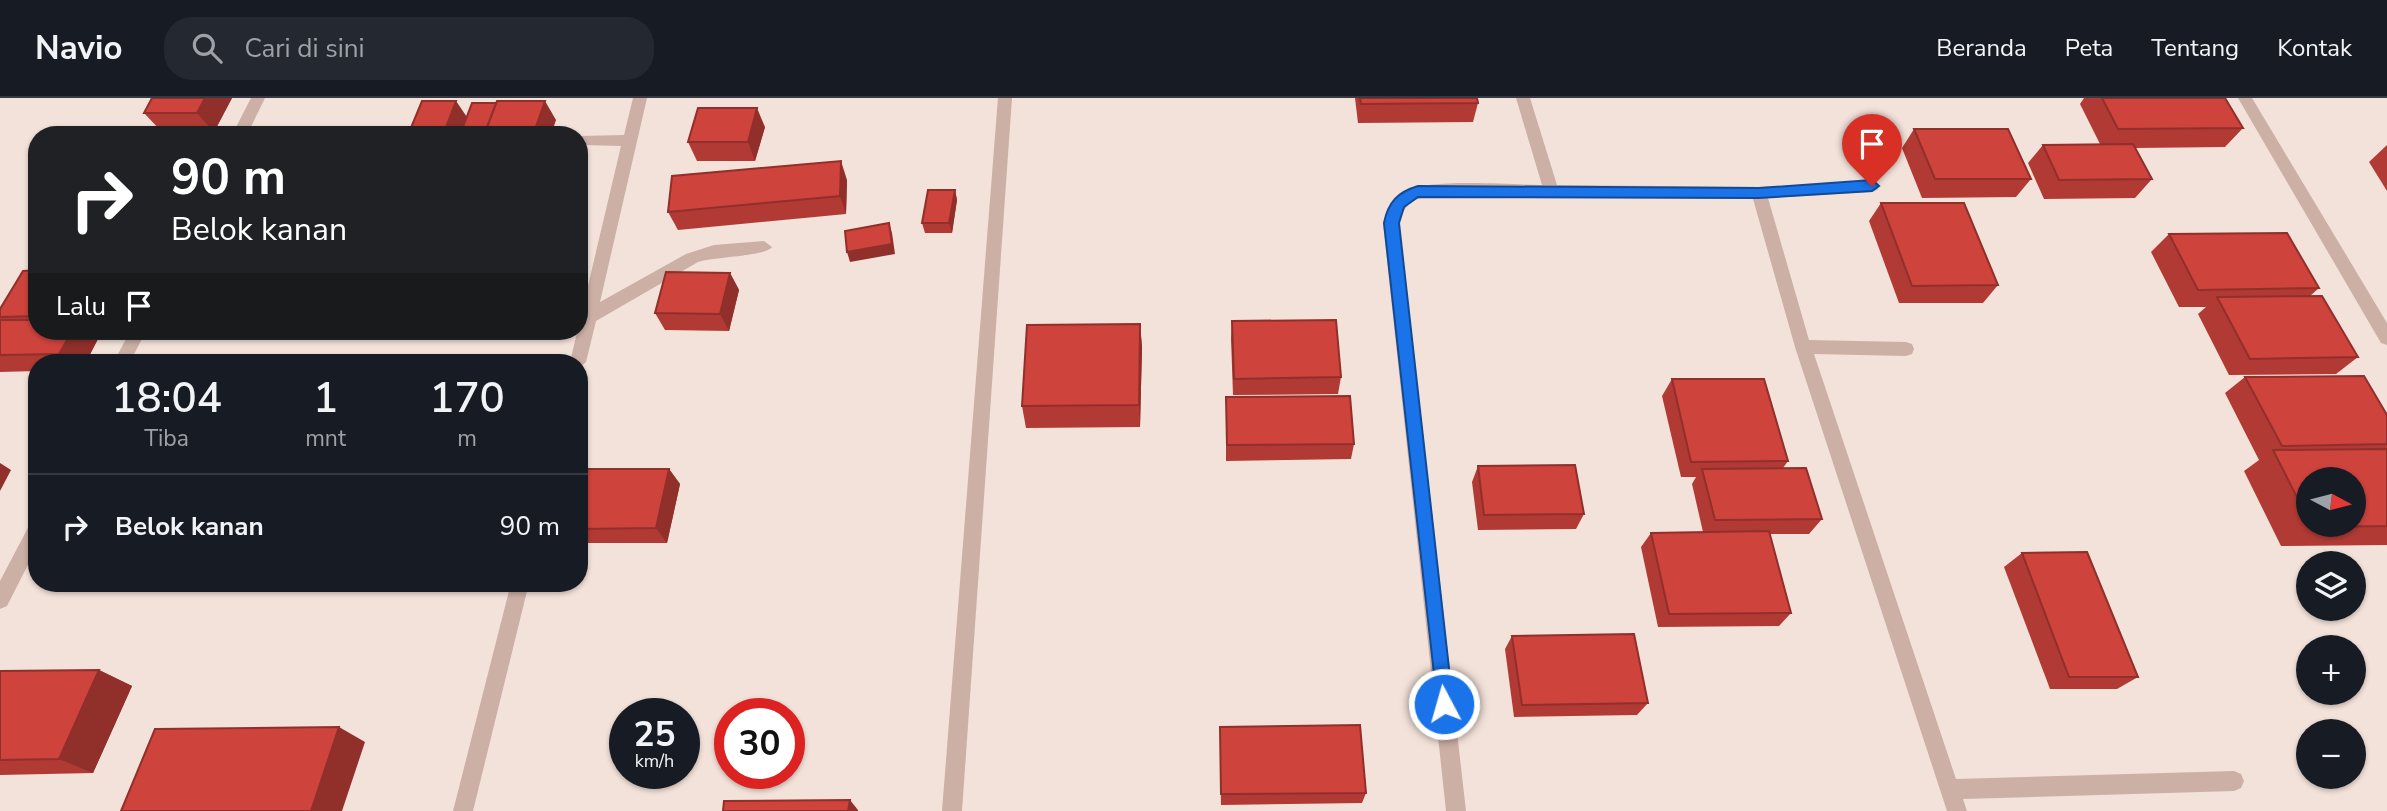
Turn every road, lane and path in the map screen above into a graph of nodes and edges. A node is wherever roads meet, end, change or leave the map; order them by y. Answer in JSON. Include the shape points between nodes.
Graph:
{"nodes":[{"id":1,"x":258,"y":98,"type":"edge"},
{"id":2,"x":640,"y":98,"type":"edge"},
{"id":3,"x":1005,"y":98,"type":"edge"},
{"id":4,"x":1523,"y":98,"type":"edge"},
{"id":5,"x":2245,"y":98,"type":"edge"},
{"id":6,"x":244,"y":126,"type":"edge"},
{"id":7,"x":588,"y":140,"type":"edge"},
{"id":8,"x":629,"y":141,"type":"junction"},
{"id":9,"x":1872,"y":186,"type":"dead end"},
{"id":10,"x":1551,"y":191,"type":"junction"},
{"id":11,"x":1759,"y":193,"type":"junction"},
{"id":12,"x":764,"y":247,"type":"dead end"},
{"id":13,"x":590,"y":316,"type":"junction"},
{"id":14,"x":588,"y":324,"type":"edge"},
{"id":15,"x":2387,"y":338,"type":"edge"},
{"id":16,"x":1803,"y":346,"type":"junction"},
{"id":17,"x":1906,"y":349,"type":"dead end"},
{"id":18,"x":28,"y":546,"type":"edge"},
{"id":19,"x":518,"y":592,"type":"edge"},
{"id":20,"x":0,"y":600,"type":"edge"},
{"id":21,"x":2234,"y":781,"type":"dead end"},
{"id":22,"x":1949,"y":789,"type":"junction"},
{"id":23,"x":463,"y":811,"type":"edge"},
{"id":24,"x":952,"y":811,"type":"edge"},
{"id":25,"x":1456,"y":811,"type":"edge"},
{"id":26,"x":1957,"y":811,"type":"edge"}],
"edges":[{"from":1,"to":6,"type":"street"},
{"from":2,"to":8,"type":"street"},
{"from":3,"to":24,"type":"street"},
{"from":4,"to":10,"type":"street"},
{"from":5,"to":15,"type":"street"},
{"from":7,"to":8,"type":"street"},
{"from":8,"to":13,"type":"street"},
{"from":9,"to":11,"type":"street"},
{"from":10,"to":11,"type":"street"},
{"from":10,"to":25,"type":"street","via":[[1418,191],[1399,203],[1391,223]]},
{"from":11,"to":16,"type":"street"},
{"from":12,"to":13,"type":"street","via":[[714,251],[692,258]]},
{"from":13,"to":14,"type":"street"},
{"from":16,"to":17,"type":"street"},
{"from":16,"to":22,"type":"street"},
{"from":18,"to":20,"type":"street"},
{"from":19,"to":23,"type":"street"},
{"from":21,"to":22,"type":"street"},
{"from":22,"to":26,"type":"street"}]}
